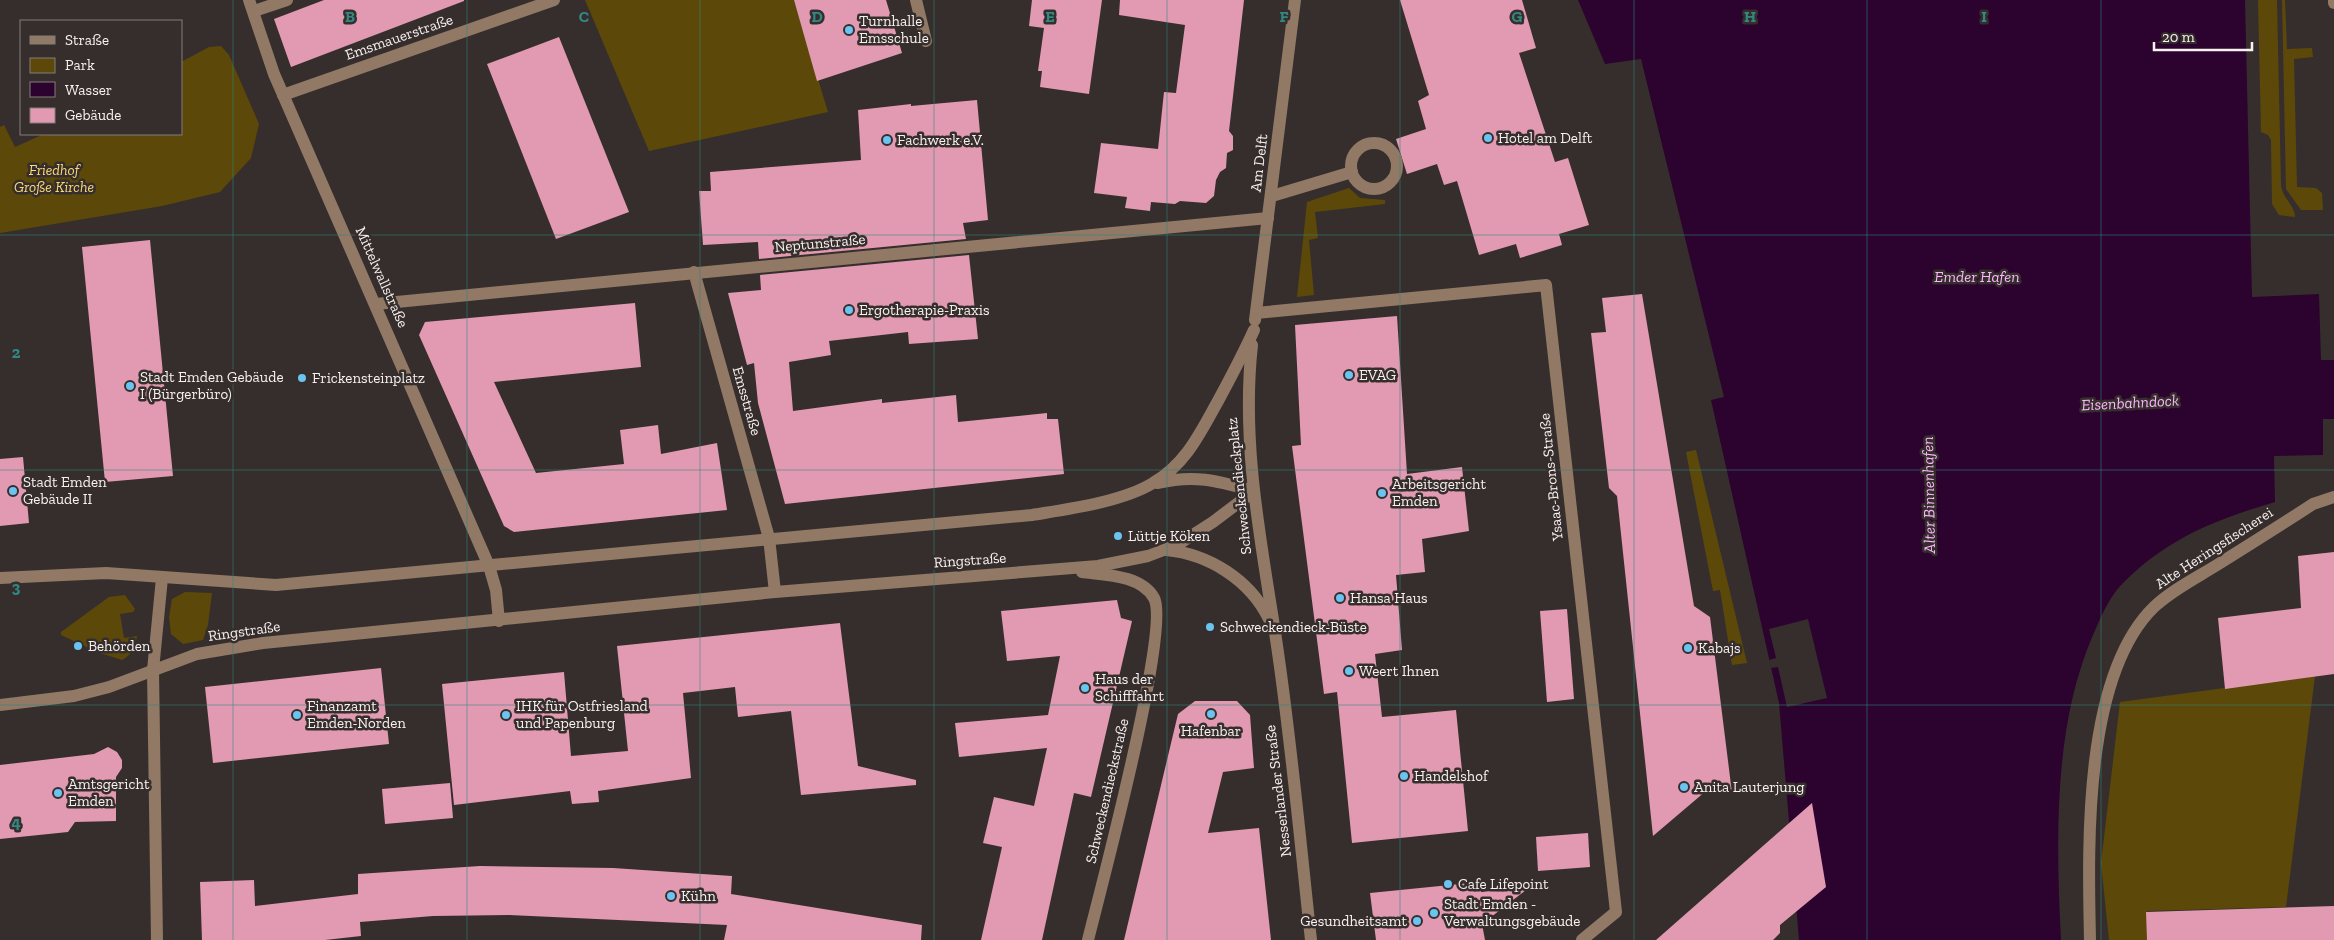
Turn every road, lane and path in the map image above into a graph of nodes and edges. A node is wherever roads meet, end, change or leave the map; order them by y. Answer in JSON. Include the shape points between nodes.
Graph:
{"nodes":[{"id":1,"x":287,"y":0,"type":"edge"},
{"id":2,"x":554,"y":0,"type":"edge"},
{"id":3,"x":916,"y":0,"type":"edge"},
{"id":4,"x":1295,"y":0,"type":"edge"},
{"id":5,"x":251,"y":6,"type":"edge"},
{"id":6,"x":926,"y":41,"type":"dead end"},
{"id":7,"x":284,"y":96,"type":"junction"},
{"id":8,"x":1352,"y":172,"type":"dead end"},
{"id":9,"x":1272,"y":196,"type":"junction"},
{"id":10,"x":1268,"y":218,"type":"junction"},
{"id":11,"x":694,"y":272,"type":"junction"},
{"id":12,"x":376,"y":304,"type":"junction"},
{"id":13,"x":1256,"y":313,"type":"junction"},
{"id":14,"x":1254,"y":330,"type":"junction"},
{"id":15,"x":1152,"y":484,"type":"junction"},
{"id":16,"x":1254,"y":491,"type":"junction"},
{"id":17,"x":2334,"y":497,"type":"edge"},
{"id":18,"x":769,"y":538,"type":"junction"},
{"id":19,"x":1165,"y":550,"type":"junction"},
{"id":20,"x":489,"y":566,"type":"junction"},
{"id":21,"x":1063,"y":569,"type":"junction"},
{"id":22,"x":0,"y":578,"type":"edge"},
{"id":23,"x":162,"y":578,"type":"junction"},
{"id":24,"x":775,"y":592,"type":"junction"},
{"id":25,"x":499,"y":621,"type":"junction"},
{"id":26,"x":1276,"y":638,"type":"junction"},
{"id":27,"x":153,"y":670,"type":"junction"},
{"id":28,"x":0,"y":705,"type":"edge"},
{"id":29,"x":157,"y":940,"type":"edge"},
{"id":30,"x":1088,"y":940,"type":"edge"},
{"id":31,"x":1311,"y":940,"type":"edge"},
{"id":32,"x":1582,"y":940,"type":"edge"},
{"id":33,"x":2090,"y":940,"type":"edge"}],
"edges":[{"from":1,"to":5,"type":"street"},
{"from":2,"to":7,"type":"street","name":"Emsmauerstraße"},
{"from":3,"to":6,"type":"street"},
{"from":4,"to":9,"type":"street","name":"Am Delft"},
{"from":5,"to":7,"type":"street","name":"Mittelwallstraße"},
{"from":7,"to":12,"type":"street","name":"Mittelwallstraße"},
{"from":8,"to":9,"type":"street"},
{"from":9,"to":10,"type":"street","name":"Am Delft"},
{"from":10,"to":11,"type":"street","name":"Neptunstraße"},
{"from":10,"to":13,"type":"street","name":"Am Delft"},
{"from":11,"to":12,"type":"street","name":"Neptunstraße"},
{"from":11,"to":18,"type":"street","name":"Emsstraße"},
{"from":12,"to":20,"type":"street","name":"Mittelwallstraße"},
{"from":13,"to":14,"type":"street","name":"Am Delft"},
{"from":13,"to":32,"type":"street","name":"Ysaac-Brons-Straße","via":[[1546,285],[1616,912]]},
{"from":14,"to":15,"type":"street","via":[[1192,447],[1174,468]]},
{"from":14,"to":16,"type":"street","name":"Schweckendieckplatz","via":[[1247,406]]},
{"from":15,"to":16,"type":"street","via":[[1182,478],[1204,478]]},
{"from":15,"to":18,"type":"street","via":[[1088,506],[1032,515]]},
{"from":16,"to":19,"type":"street","name":"Ringstraße","via":[[1196,534]]},
{"from":16,"to":26,"type":"street","name":"Schweckendieckplatz"},
{"from":17,"to":33,"type":"street","name":"Alte Heringsfischerei","via":[[2313,504],[2178,589],[2155,606],[2138,625],[2121,654],[2108,692],[2094,766],[2089,868]]},
{"from":18,"to":20,"type":"street"},
{"from":18,"to":24,"type":"street"},
{"from":19,"to":21,"type":"street","name":"Ringstraße","via":[[1131,561]]},
{"from":19,"to":26,"type":"street","name":"Ringstraße","via":[[1192,554],[1235,578],[1262,606]]},
{"from":20,"to":23,"type":"street","via":[[276,585]]},
{"from":20,"to":25,"type":"street","via":[[496,590]]},
{"from":21,"to":24,"type":"street","name":"Ringstraße"},
{"from":21,"to":30,"type":"street","name":"Schweckendieckstraße","via":[[1142,585],[1157,605],[1157,627],[1129,772]]},
{"from":22,"to":23,"type":"street","via":[[106,573]]},
{"from":23,"to":27,"type":"street"},
{"from":24,"to":25,"type":"street","name":"Ringstraße"},
{"from":25,"to":27,"type":"street","name":"Ringstraße","via":[[211,650]]},
{"from":26,"to":31,"type":"street","name":"Nesserlander Straße"},
{"from":27,"to":28,"type":"street","name":"Ringstraße","via":[[110,687],[74,696]]},
{"from":27,"to":29,"type":"street"}]}
